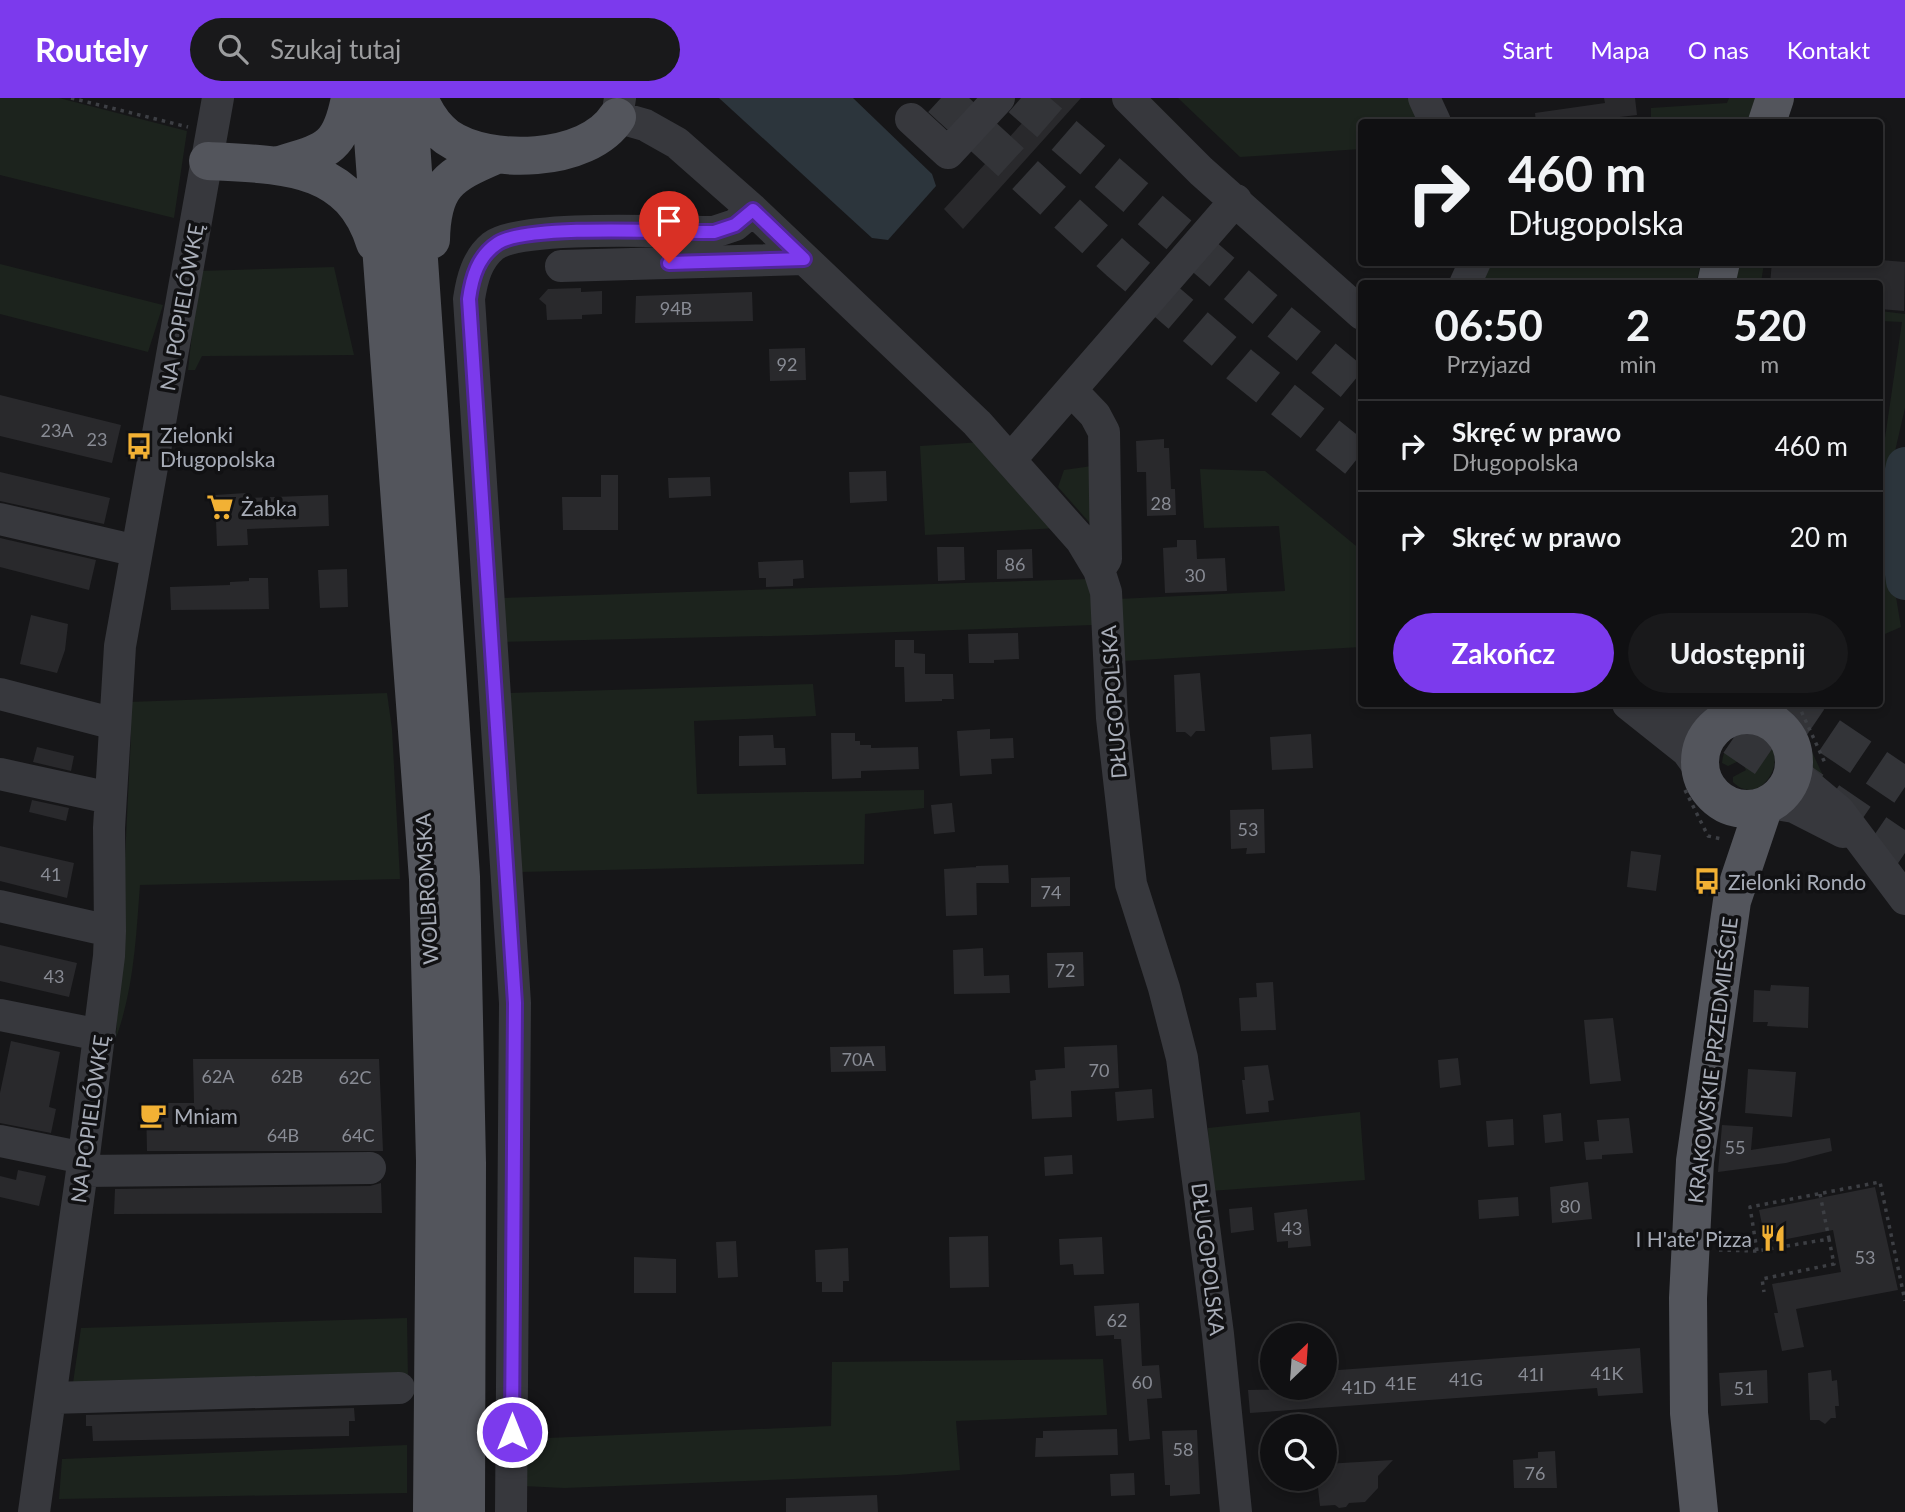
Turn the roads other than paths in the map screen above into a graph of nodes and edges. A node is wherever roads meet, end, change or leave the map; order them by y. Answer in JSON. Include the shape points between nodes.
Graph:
{"nodes":[{"id":1,"x":218,"y":98,"type":"edge"},
{"id":2,"x":350,"y":98,"type":"edge"},
{"id":3,"x":370,"y":98,"type":"edge"},
{"id":4,"x":408,"y":98,"type":"edge"},
{"id":5,"x":419,"y":98,"type":"edge"},
{"id":6,"x":999,"y":98,"type":"edge"},
{"id":7,"x":1128,"y":98,"type":"edge"},
{"id":8,"x":1424,"y":98,"type":"edge"},
{"id":9,"x":1775,"y":98,"type":"edge"},
{"id":10,"x":618,"y":108,"type":"edge"},
{"id":11,"x":911,"y":119,"type":"dead end"},
{"id":12,"x":1434,"y":119,"type":"edge"},
{"id":13,"x":1768,"y":119,"type":"edge"},
{"id":14,"x":211,"y":146,"type":"junction"},
{"id":15,"x":496,"y":155,"type":"junction"},
{"id":16,"x":279,"y":165,"type":"junction"},
{"id":17,"x":1236,"y":201,"type":"junction"},
{"id":18,"x":753,"y":210,"type":"junction"},
{"id":19,"x":804,"y":259,"type":"junction"},
{"id":20,"x":561,"y":266,"type":"dead end"},
{"id":21,"x":383,"y":268,"type":"junction"},
{"id":22,"x":1358,"y":310,"type":"edge"},
{"id":23,"x":424,"y":319,"type":"junction"},
{"id":24,"x":1071,"y":390,"type":"junction"},
{"id":25,"x":1010,"y":460,"type":"junction"},
{"id":26,"x":0,"y":519,"type":"edge"},
{"id":27,"x":137,"y":551,"type":"junction"},
{"id":28,"x":1098,"y":570,"type":"junction"},
{"id":29,"x":0,"y":694,"type":"edge"},
{"id":30,"x":1632,"y":707,"type":"edge"},
{"id":31,"x":1664,"y":707,"type":"edge"},
{"id":32,"x":1780,"y":710,"type":"edge"},
{"id":33,"x":1728,"y":715,"type":"edge"},
{"id":34,"x":115,"y":724,"type":"junction"},
{"id":35,"x":1811,"y":768,"type":"junction"},
{"id":36,"x":0,"y":775,"type":"edge"},
{"id":37,"x":1710,"y":785,"type":"junction"},
{"id":38,"x":110,"y":798,"type":"junction"},
{"id":39,"x":1767,"y":805,"type":"junction"},
{"id":40,"x":1860,"y":840,"type":"junction"},
{"id":41,"x":1905,"y":899,"type":"edge"},
{"id":42,"x":1732,"y":901,"type":"junction"},
{"id":43,"x":0,"y":906,"type":"edge"},
{"id":44,"x":110,"y":931,"type":"junction"},
{"id":45,"x":0,"y":1014,"type":"edge"},
{"id":46,"x":100,"y":1035,"type":"junction"},
{"id":47,"x":0,"y":1141,"type":"edge"},
{"id":48,"x":83,"y":1165,"type":"junction"},
{"id":49,"x":370,"y":1168,"type":"dead end"},
{"id":50,"x":399,"y":1388,"type":"dead end"},
{"id":51,"x":51,"y":1398,"type":"junction"},
{"id":52,"x":34,"y":1512,"type":"edge"},
{"id":53,"x":432,"y":1512,"type":"edge"},
{"id":54,"x":466,"y":1512,"type":"edge"},
{"id":55,"x":511,"y":1512,"type":"edge"},
{"id":56,"x":1236,"y":1512,"type":"edge"},
{"id":57,"x":1699,"y":1512,"type":"edge"}],
"edges":[{"from":1,"to":14,"type":"street","name":"NA POPIELÓWKĘ"},
{"from":2,"to":16,"type":"main road","via":[[343,126],[331,144],[318,154]]},
{"from":3,"to":21,"type":"main road"},
{"from":4,"to":23,"type":"main road"},
{"from":5,"to":15,"type":"main road","via":[[434,126],[449,138]]},
{"from":6,"to":11,"type":"street","via":[[948,153]]},
{"from":7,"to":17,"type":"street"},
{"from":8,"to":12,"type":"street"},
{"from":9,"to":13,"type":"main road"},
{"from":10,"to":15,"type":"main road","via":[[610,127],[579,146],[553,153]]},
{"from":10,"to":18,"type":"street","name":"DŁUGOPOLSKA","via":[[677,142]]},
{"from":14,"to":16,"type":"main road"},
{"from":14,"to":27,"type":"street","name":"NA POPIELÓWKĘ"},
{"from":15,"to":23,"type":"main road","via":[[459,171],[438,196],[431,218]]},
{"from":16,"to":21,"type":"main road","via":[[320,176],[340,189],[359,208],[371,230]]},
{"from":17,"to":22,"type":"street"},
{"from":17,"to":24,"type":"street"},
{"from":18,"to":19,"type":"street","name":"DŁUGOPOLSKA"},
{"from":18,"to":55,"type":"street","via":[[735,225],[714,232],[516,236],[491,248],[480,261],[471,287],[515,1003]]},
{"from":19,"to":20,"type":"street"},
{"from":19,"to":25,"type":"street","name":"DŁUGOPOLSKA"},
{"from":21,"to":53,"type":"main road","name":"WOLBROMSKA","via":[[428,879],[435,1161]]},
{"from":23,"to":54,"type":"main road","name":"WOLBROMSKA","via":[[461,877],[467,1163]]},
{"from":24,"to":25,"type":"street"},
{"from":24,"to":28,"type":"street","via":[[1095,415],[1105,439],[1107,559]]},
{"from":25,"to":28,"type":"street","name":"DŁUGOPOLSKA","via":[[1081,540]]},
{"from":26,"to":27,"type":"street"},
{"from":27,"to":34,"type":"street","name":"NA POPIELÓWKĘ","via":[[120,646]]},
{"from":28,"to":56,"type":"street","name":"DŁUGOPOLSKA","via":[[1106,592],[1112,718],[1131,884],[1182,1058]]},
{"from":29,"to":34,"type":"street"},
{"from":30,"to":37,"type":"street","via":[[1687,751]]},
{"from":31,"to":33,"type":"street","via":[[1705,722]]},
{"from":32,"to":33,"type":"main road","via":[[1757,716]]},
{"from":32,"to":35,"type":"main road","via":[[1791,744]]},
{"from":33,"to":37,"type":"main road","via":[[1704,743],[1700,760]]},
{"from":34,"to":38,"type":"street","name":"NA POPIELÓWKĘ"},
{"from":35,"to":39,"type":"main road"},
{"from":35,"to":40,"type":"street","via":[[1803,781],[1839,811]]},
{"from":36,"to":38,"type":"street"},
{"from":37,"to":39,"type":"main road","via":[[1739,808]]},
{"from":37,"to":42,"type":"main road","name":"KRAKOWSKIE PRZEDMIEŚCIE","via":[[1729,820]]},
{"from":38,"to":44,"type":"street","name":"NA POPIELÓWKĘ"},
{"from":39,"to":40,"type":"street","via":[[1794,807]]},
{"from":39,"to":42,"type":"main road","name":"KRAKOWSKIE PRZEDMIEŚCIE"},
{"from":40,"to":41,"type":"street"},
{"from":42,"to":57,"type":"main road","name":"KRAKOWSKIE PRZEDMIEŚCIE","via":[[1695,1161],[1688,1298],[1689,1400]]},
{"from":43,"to":44,"type":"street"},
{"from":44,"to":46,"type":"street","name":"NA POPIELÓWKĘ"},
{"from":45,"to":46,"type":"street"},
{"from":46,"to":48,"type":"street","name":"NA POPIELÓWKĘ"},
{"from":47,"to":48,"type":"street"},
{"from":48,"to":49,"type":"street"},
{"from":48,"to":51,"type":"street","name":"NA POPIELÓWKĘ"},
{"from":50,"to":51,"type":"street"},
{"from":51,"to":52,"type":"street","name":"NA POPIELÓWKĘ"}]}
